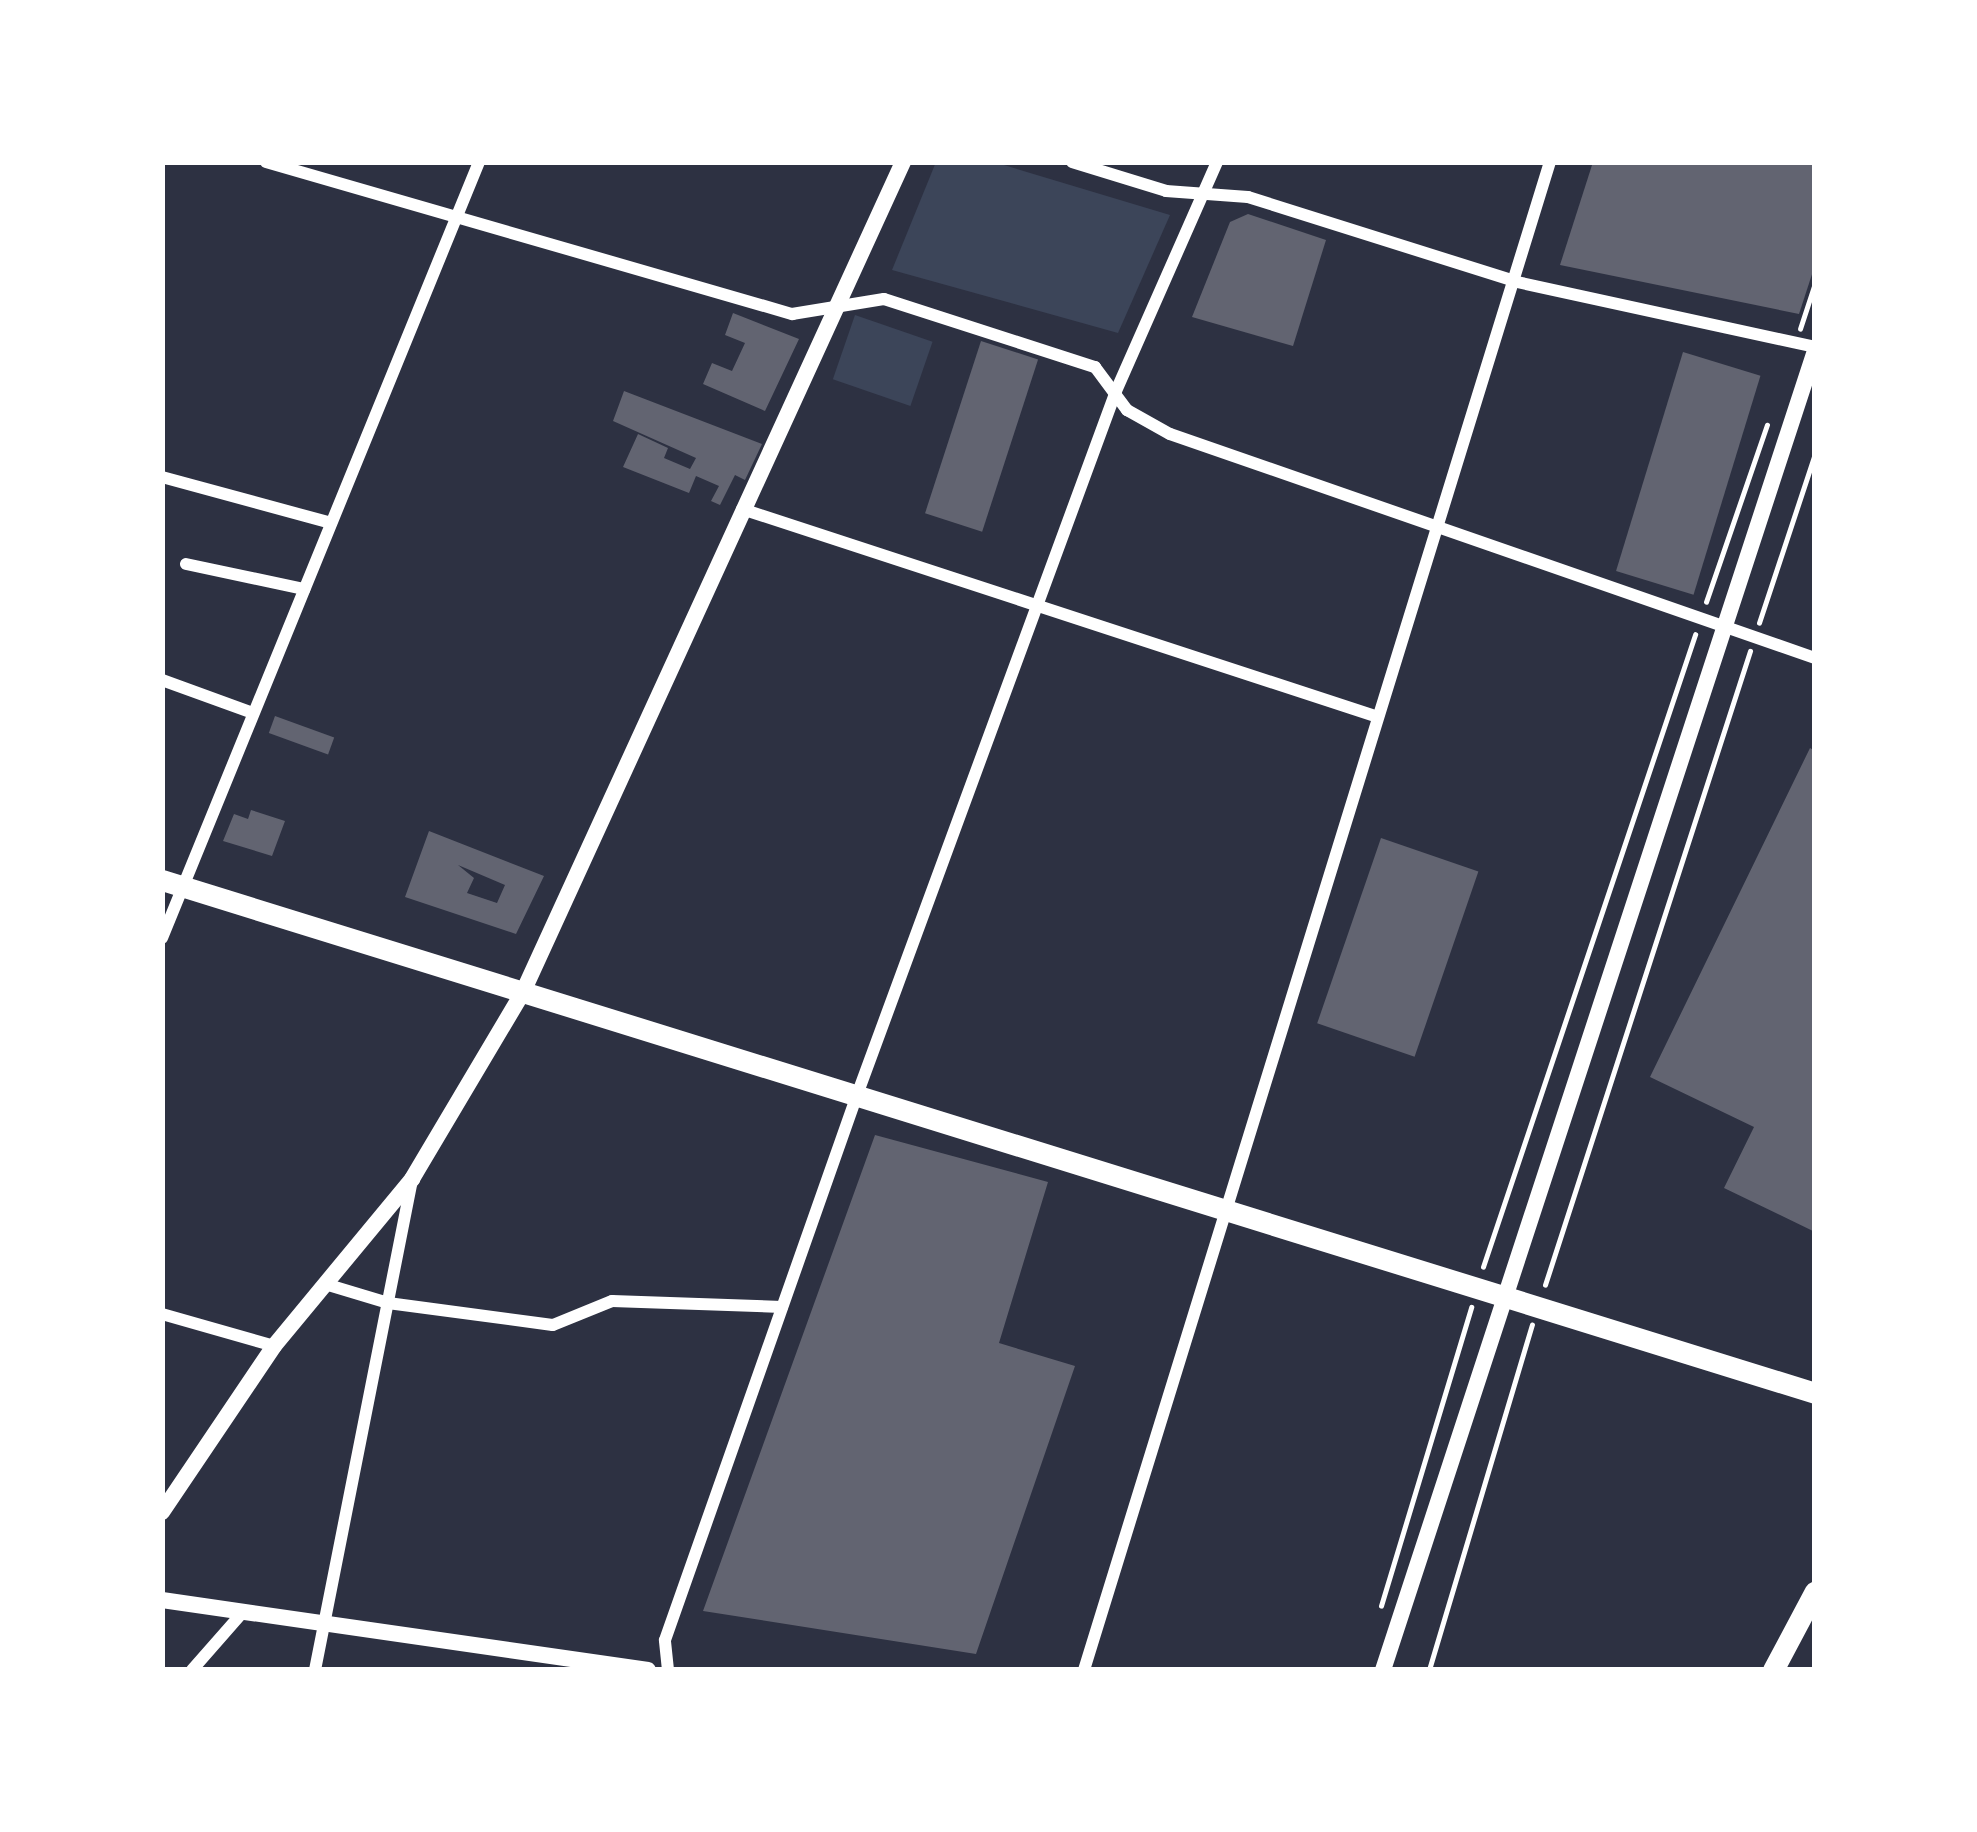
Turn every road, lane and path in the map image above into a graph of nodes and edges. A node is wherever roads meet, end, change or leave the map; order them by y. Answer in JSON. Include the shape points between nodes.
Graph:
{"nodes":[{"id":1,"x":266,"y":162,"type":"edge"},
{"id":2,"x":479,"y":162,"type":"edge"},
{"id":3,"x":903,"y":162,"type":"edge"},
{"id":4,"x":1072,"y":162,"type":"edge"},
{"id":5,"x":1217,"y":162,"type":"edge"},
{"id":6,"x":1550,"y":162,"type":"edge"},
{"id":7,"x":1206,"y":192,"type":"junction"},
{"id":8,"x":457,"y":218,"type":"junction"},
{"id":9,"x":1517,"y":282,"type":"junction"},
{"id":10,"x":1815,"y":283,"type":"edge"},
{"id":11,"x":837,"y":308,"type":"junction"},
{"id":12,"x":1796,"y":343,"type":"junction"},
{"id":13,"x":1815,"y":349,"type":"edge"},
{"id":14,"x":1116,"y":391,"type":"junction"},
{"id":15,"x":1774,"y":407,"type":"dead end"},
{"id":16,"x":1815,"y":454,"type":"edge"},
{"id":17,"x":162,"y":477,"type":"edge"},
{"id":18,"x":742,"y":509,"type":"junction"},
{"id":19,"x":331,"y":523,"type":"junction"},
{"id":20,"x":1438,"y":526,"type":"junction"},
{"id":21,"x":186,"y":564,"type":"dead end"},
{"id":22,"x":304,"y":590,"type":"junction"},
{"id":23,"x":1037,"y":605,"type":"junction"},
{"id":24,"x":1700,"y":619,"type":"junction"},
{"id":25,"x":1724,"y":627,"type":"junction"},
{"id":26,"x":1755,"y":637,"type":"junction"},
{"id":27,"x":1815,"y":658,"type":"edge"},
{"id":28,"x":162,"y":680,"type":"edge"},
{"id":29,"x":253,"y":713,"type":"junction"},
{"id":30,"x":1375,"y":716,"type":"junction"},
{"id":31,"x":173,"y":883,"type":"edge"},
{"id":32,"x":162,"y":938,"type":"edge"},
{"id":33,"x":523,"y":992,"type":"junction"},
{"id":34,"x":857,"y":1095,"type":"junction"},
{"id":35,"x":412,"y":1179,"type":"junction"},
{"id":36,"x":1222,"y":1209,"type":"junction"},
{"id":37,"x":325,"y":1284,"type":"junction"},
{"id":38,"x":1476,"y":1288,"type":"junction"},
{"id":39,"x":1507,"y":1298,"type":"junction"},
{"id":40,"x":388,"y":1303,"type":"junction"},
{"id":41,"x":782,"y":1307,"type":"junction"},
{"id":42,"x":1538,"y":1307,"type":"junction"},
{"id":43,"x":162,"y":1314,"type":"edge"},
{"id":44,"x":274,"y":1346,"type":"junction"},
{"id":45,"x":1815,"y":1394,"type":"edge"},
{"id":46,"x":162,"y":1512,"type":"edge"},
{"id":47,"x":1815,"y":1592,"type":"edge"},
{"id":48,"x":162,"y":1600,"type":"edge"},
{"id":49,"x":244,"y":1612,"type":"junction"},
{"id":50,"x":325,"y":1623,"type":"junction"},
{"id":51,"x":1374,"y":1628,"type":"dead end"},
{"id":52,"x":192,"y":1670,"type":"edge"},
{"id":53,"x":315,"y":1670,"type":"edge"},
{"id":54,"x":647,"y":1670,"type":"edge"},
{"id":55,"x":668,"y":1670,"type":"edge"},
{"id":56,"x":1084,"y":1670,"type":"edge"},
{"id":57,"x":1383,"y":1670,"type":"edge"},
{"id":58,"x":1430,"y":1670,"type":"edge"},
{"id":59,"x":1773,"y":1670,"type":"edge"}],
"edges":[{"from":1,"to":8,"type":"street"},
{"from":2,"to":8,"type":"street"},
{"from":3,"to":11,"type":"street"},
{"from":4,"to":7,"type":"street","via":[[1166,191]]},
{"from":5,"to":7,"type":"street"},
{"from":6,"to":9,"type":"street"},
{"from":7,"to":9,"type":"street","via":[[1248,197]]},
{"from":7,"to":14,"type":"street"},
{"from":8,"to":11,"type":"street","via":[[792,314]]},
{"from":8,"to":19,"type":"street"},
{"from":9,"to":12,"type":"street"},
{"from":9,"to":20,"type":"street"},
{"from":10,"to":12,"type":"path"},
{"from":11,"to":14,"type":"street","via":[[884,299],[1096,367]]},
{"from":11,"to":18,"type":"street"},
{"from":12,"to":13,"type":"street"},
{"from":13,"to":25,"type":"street"},
{"from":14,"to":20,"type":"street","via":[[1142,422],[1170,434]]},
{"from":14,"to":23,"type":"street"},
{"from":15,"to":24,"type":"path"},
{"from":16,"to":26,"type":"path"},
{"from":17,"to":19,"type":"street"},
{"from":18,"to":23,"type":"street"},
{"from":18,"to":33,"type":"street"},
{"from":19,"to":22,"type":"street"},
{"from":20,"to":24,"type":"street"},
{"from":20,"to":30,"type":"street"},
{"from":21,"to":22,"type":"street"},
{"from":22,"to":29,"type":"street"},
{"from":23,"to":30,"type":"street"},
{"from":23,"to":34,"type":"street"},
{"from":24,"to":25,"type":"street"},
{"from":24,"to":38,"type":"path"},
{"from":25,"to":26,"type":"street"},
{"from":25,"to":39,"type":"street"},
{"from":26,"to":27,"type":"street"},
{"from":26,"to":42,"type":"path"},
{"from":28,"to":29,"type":"street"},
{"from":29,"to":31,"type":"street"},
{"from":30,"to":36,"type":"street"},
{"from":31,"to":32,"type":"street"},
{"from":31,"to":33,"type":"main road"},
{"from":33,"to":34,"type":"main road"},
{"from":33,"to":35,"type":"street"},
{"from":34,"to":36,"type":"main road"},
{"from":34,"to":41,"type":"street"},
{"from":35,"to":37,"type":"street"},
{"from":35,"to":40,"type":"street"},
{"from":36,"to":38,"type":"main road"},
{"from":36,"to":56,"type":"street"},
{"from":37,"to":40,"type":"street"},
{"from":37,"to":44,"type":"street"},
{"from":38,"to":39,"type":"main road"},
{"from":38,"to":51,"type":"path"},
{"from":39,"to":42,"type":"main road"},
{"from":39,"to":57,"type":"street"},
{"from":40,"to":41,"type":"street","via":[[553,1325],[612,1300]]},
{"from":40,"to":50,"type":"street"},
{"from":41,"to":55,"type":"street","via":[[665,1640]]},
{"from":42,"to":45,"type":"main road"},
{"from":42,"to":58,"type":"path"},
{"from":43,"to":44,"type":"street"},
{"from":44,"to":46,"type":"street"},
{"from":47,"to":59,"type":"main road"},
{"from":48,"to":49,"type":"street"},
{"from":49,"to":50,"type":"street"},
{"from":49,"to":52,"type":"street"},
{"from":50,"to":53,"type":"street"},
{"from":50,"to":54,"type":"street"}]}
